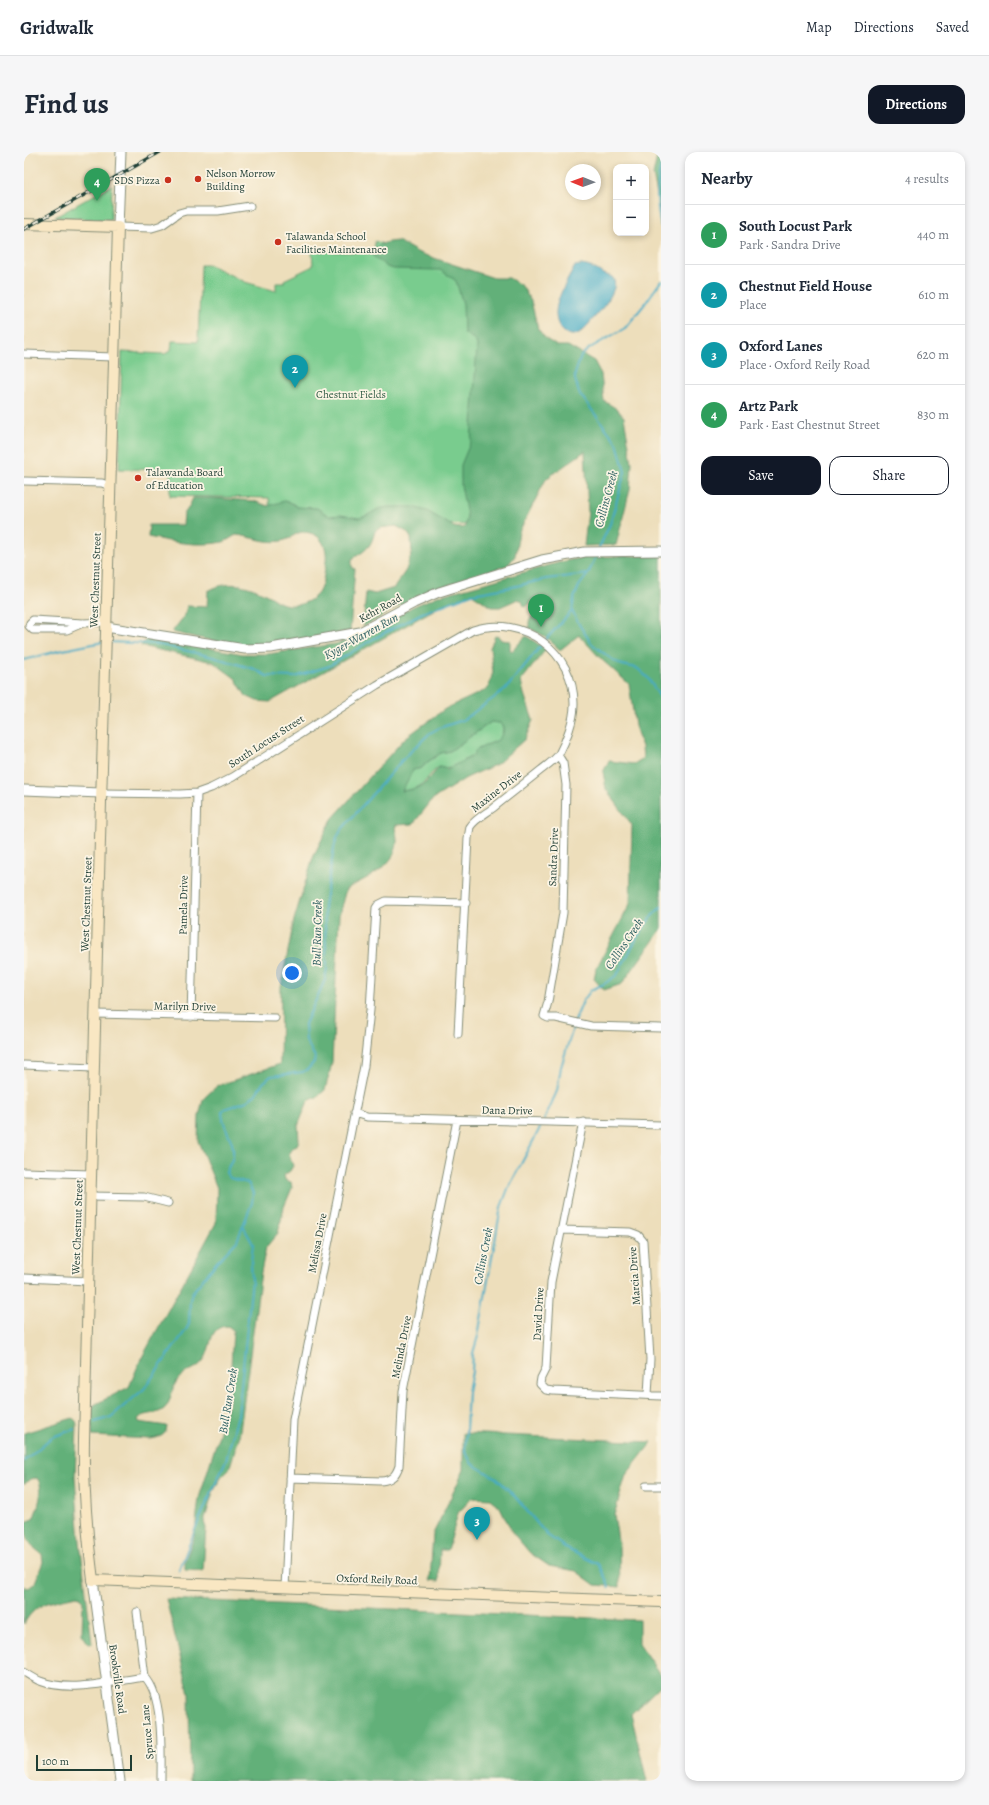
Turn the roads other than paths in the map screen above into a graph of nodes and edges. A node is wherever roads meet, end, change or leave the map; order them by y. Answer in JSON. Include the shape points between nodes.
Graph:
{"nodes":[{"id":1,"x":121,"y":152,"type":"edge"},
{"id":2,"x":250,"y":206,"type":"dead end"},
{"id":3,"x":24,"y":224,"type":"edge"},
{"id":4,"x":118,"y":228,"type":"junction"},
{"id":5,"x":24,"y":354,"type":"edge"},
{"id":6,"x":114,"y":357,"type":"junction"},
{"id":7,"x":24,"y":481,"type":"edge"},
{"id":8,"x":110,"y":486,"type":"junction"},
{"id":9,"x":661,"y":551,"type":"edge"},
{"id":10,"x":83,"y":623,"type":"junction"},
{"id":11,"x":106,"y":633,"type":"junction"},
{"id":12,"x":558,"y":755,"type":"junction"},
{"id":13,"x":24,"y":790,"type":"edge"},
{"id":14,"x":101,"y":793,"type":"junction"},
{"id":15,"x":197,"y":793,"type":"junction"},
{"id":16,"x":466,"y":903,"type":"junction"},
{"id":17,"x":95,"y":1014,"type":"junction"},
{"id":18,"x":191,"y":1017,"type":"junction"},
{"id":19,"x":275,"y":1018,"type":"dead end"},
{"id":20,"x":661,"y":1028,"type":"edge"},
{"id":21,"x":458,"y":1034,"type":"dead end"},
{"id":22,"x":24,"y":1065,"type":"edge"},
{"id":23,"x":94,"y":1068,"type":"junction"},
{"id":24,"x":354,"y":1113,"type":"junction"},
{"id":25,"x":457,"y":1120,"type":"junction"},
{"id":26,"x":583,"y":1122,"type":"junction"},
{"id":27,"x":661,"y":1125,"type":"edge"},
{"id":28,"x":24,"y":1172,"type":"edge"},
{"id":29,"x":91,"y":1174,"type":"junction"},
{"id":30,"x":90,"y":1196,"type":"junction"},
{"id":31,"x":168,"y":1203,"type":"dead end"},
{"id":32,"x":561,"y":1230,"type":"junction"},
{"id":33,"x":24,"y":1278,"type":"edge"},
{"id":34,"x":88,"y":1281,"type":"junction"},
{"id":35,"x":648,"y":1395,"type":"junction"},
{"id":36,"x":661,"y":1396,"type":"edge"},
{"id":37,"x":290,"y":1478,"type":"junction"},
{"id":38,"x":646,"y":1486,"type":"dead end"},
{"id":39,"x":661,"y":1486,"type":"edge"},
{"id":40,"x":93,"y":1580,"type":"junction"},
{"id":41,"x":285,"y":1588,"type":"junction"},
{"id":42,"x":661,"y":1602,"type":"edge"},
{"id":43,"x":137,"y":1612,"type":"dead end"},
{"id":44,"x":24,"y":1672,"type":"edge"},
{"id":45,"x":145,"y":1677,"type":"junction"},
{"id":46,"x":106,"y":1682,"type":"junction"},
{"id":47,"x":120,"y":1781,"type":"edge"},
{"id":48,"x":161,"y":1781,"type":"edge"}],
"edges":[{"from":1,"to":4,"type":"street"},
{"from":2,"to":4,"type":"street","via":[[218,211],[186,211],[152,228]]},
{"from":3,"to":4,"type":"main road"},
{"from":4,"to":6,"type":"main road","name":"West Chestnut Street"},
{"from":5,"to":6,"type":"street"},
{"from":6,"to":8,"type":"main road","name":"West Chestnut Street"},
{"from":7,"to":8,"type":"street","via":[[102,483]]},
{"from":8,"to":11,"type":"main road","name":"West Chestnut Street"},
{"from":9,"to":11,"type":"street","name":"Kehr Road","via":[[585,552],[542,560],[439,592],[360,632],[271,648],[245,648]]},
{"from":10,"to":10,"type":"street","via":[[31,620],[29,626],[33,630],[67,630]]},
{"from":10,"to":11,"type":"street"},
{"from":11,"to":14,"type":"main road","name":"West Chestnut Street"},
{"from":12,"to":15,"type":"street","name":"South Locust Street","via":[[574,713],[572,682],[567,668],[556,652],[540,638],[521,630],[498,626],[480,628],[457,638],[341,707],[233,777]]},
{"from":12,"to":16,"type":"street","name":"Maxine Drive","via":[[470,827]]},
{"from":12,"to":20,"type":"street","name":"Sandra Drive","via":[[563,763],[566,785],[563,913],[548,1002],[543,1014],[545,1017],[575,1023]]},
{"from":13,"to":14,"type":"street","name":"South Locust Street"},
{"from":14,"to":15,"type":"street","name":"South Locust Street"},
{"from":14,"to":17,"type":"main road","name":"West Chestnut Street"},
{"from":15,"to":18,"type":"street","name":"Pamela Drive"},
{"from":16,"to":21,"type":"street","name":"Maxine Drive"},
{"from":16,"to":24,"type":"street","name":"Melissa Drive","via":[[386,901],[378,905],[365,1059]]},
{"from":17,"to":18,"type":"street","name":"Marilyn Drive"},
{"from":17,"to":23,"type":"main road","name":"West Chestnut Street"},
{"from":18,"to":19,"type":"street","name":"Marilyn Drive"},
{"from":22,"to":23,"type":"street"},
{"from":23,"to":29,"type":"main road","name":"West Chestnut Street"},
{"from":24,"to":25,"type":"street","name":"Dana Drive","via":[[367,1117]]},
{"from":24,"to":37,"type":"street","name":"Melissa Drive","via":[[293,1420]]},
{"from":25,"to":26,"type":"street","name":"Dana Drive"},
{"from":25,"to":37,"type":"street","name":"Melinda Drive","via":[[403,1391],[397,1472],[388,1480],[381,1481]]},
{"from":26,"to":27,"type":"street","name":"Dana Drive"},
{"from":26,"to":32,"type":"street","name":"David Drive"},
{"from":28,"to":29,"type":"street"},
{"from":29,"to":30,"type":"main road","name":"West Chestnut Street"},
{"from":30,"to":31,"type":"street","via":[[144,1197]]},
{"from":30,"to":34,"type":"main road","name":"West Chestnut Street"},
{"from":32,"to":35,"type":"street","name":"Marcia Drive","via":[[630,1232],[638,1235],[643,1241],[650,1359]]},
{"from":32,"to":35,"type":"street","name":"David Drive","via":[[551,1282],[546,1368],[540,1384],[546,1390],[553,1391]]},
{"from":33,"to":34,"type":"street"},
{"from":34,"to":40,"type":"main road","name":"West Chestnut Street","via":[[83,1470]]},
{"from":35,"to":36,"type":"street","name":"David Drive"},
{"from":37,"to":41,"type":"street","name":"Melissa Drive"},
{"from":38,"to":39,"type":"street"},
{"from":40,"to":41,"type":"main road","name":"Oxford Reily Road"},
{"from":40,"to":46,"type":"street","name":"Brookville Road"},
{"from":41,"to":42,"type":"main road","name":"Oxford Reily Road"},
{"from":43,"to":45,"type":"street","name":"Spruce Lane"},
{"from":44,"to":46,"type":"street","via":[[39,1681],[62,1686]]},
{"from":45,"to":46,"type":"street"},
{"from":45,"to":48,"type":"street","name":"Spruce Lane","via":[[150,1682],[154,1694],[159,1719]]},
{"from":46,"to":47,"type":"street","name":"Brookville Road"}]}
